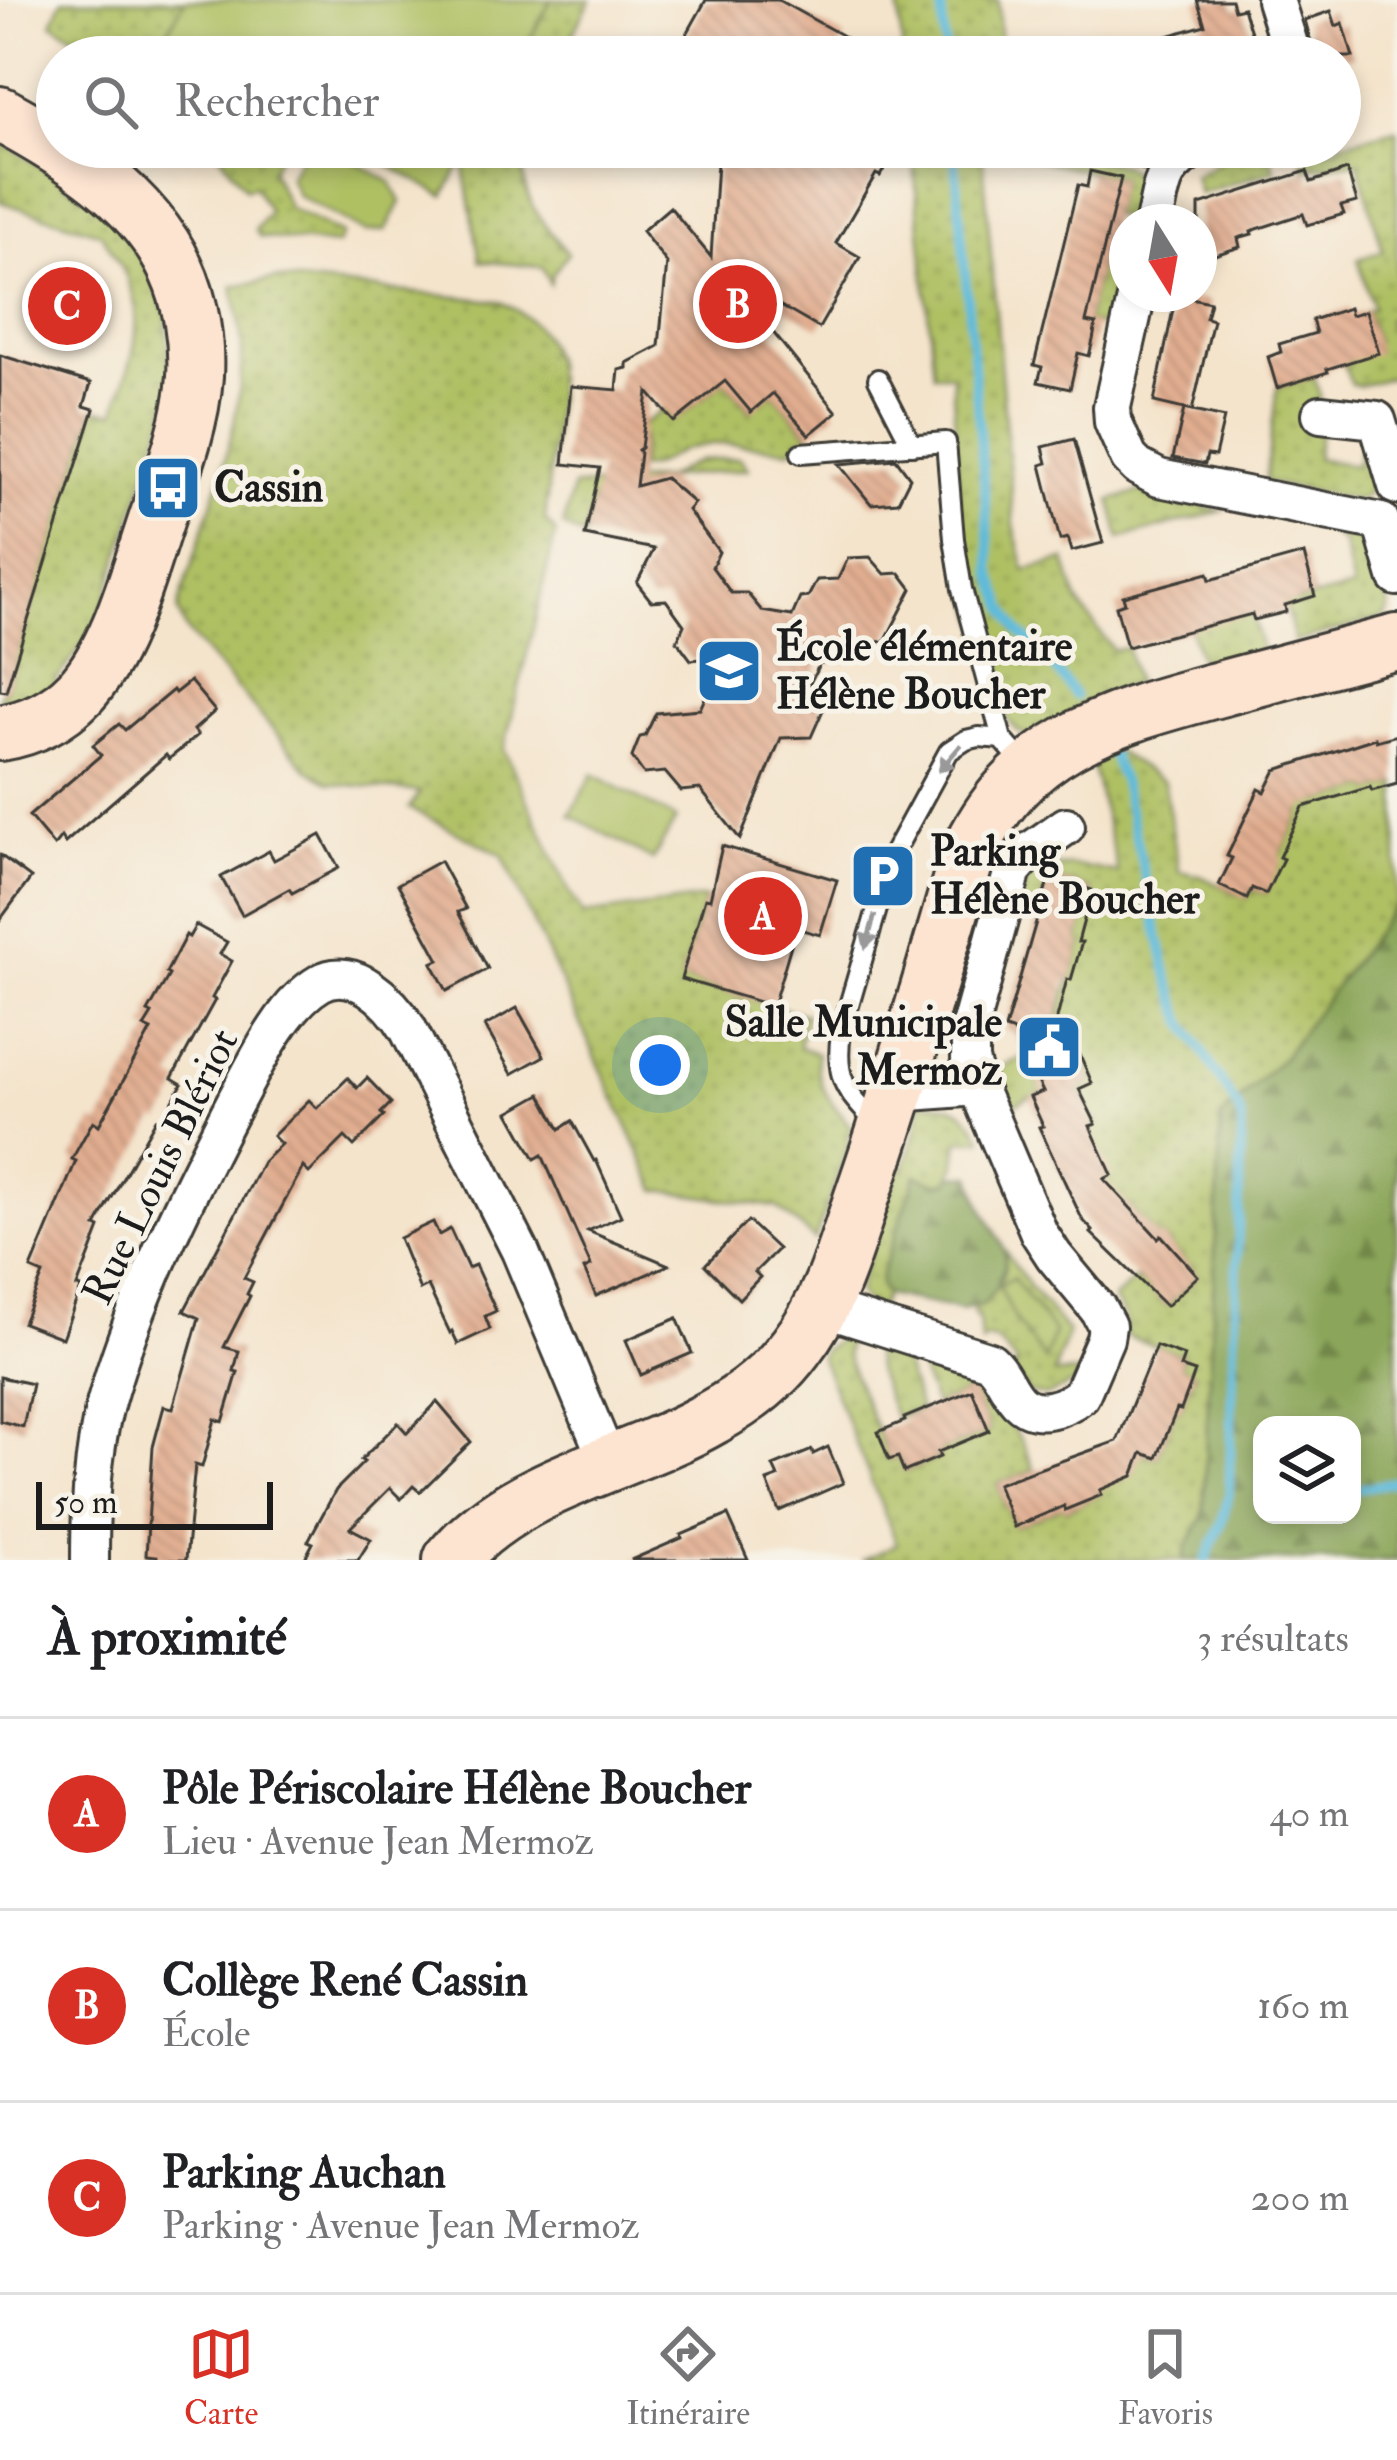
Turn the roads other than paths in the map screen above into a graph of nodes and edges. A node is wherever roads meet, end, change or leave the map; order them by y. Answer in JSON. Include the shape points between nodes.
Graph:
{"nodes":[{"id":1,"x":1275,"y":0,"type":"edge"},
{"id":2,"x":1286,"y":36,"type":"edge"},
{"id":3,"x":0,"y":114,"type":"edge"},
{"id":4,"x":36,"y":136,"type":"edge"},
{"id":5,"x":88,"y":168,"type":"edge"},
{"id":6,"x":1173,"y":168,"type":"edge"},
{"id":7,"x":1158,"y":204,"type":"edge"},
{"id":8,"x":1133,"y":312,"type":"edge"},
{"id":9,"x":878,"y":380,"type":"dead end"},
{"id":10,"x":1321,"y":414,"type":"dead end"},
{"id":11,"x":912,"y":445,"type":"junction"},
{"id":12,"x":801,"y":453,"type":"dead end"},
{"id":13,"x":1397,"y":486,"type":"edge"},
{"id":14,"x":1381,"y":522,"type":"junction"},
{"id":15,"x":1397,"y":577,"type":"edge"},
{"id":16,"x":1397,"y":642,"type":"edge"},
{"id":17,"x":0,"y":733,"type":"edge"},
{"id":18,"x":1016,"y":755,"type":"junction"},
{"id":19,"x":1066,"y":826,"type":"dead end"},
{"id":20,"x":976,"y":1087,"type":"junction"},
{"id":21,"x":892,"y":1112,"type":"junction"},
{"id":22,"x":820,"y":1307,"type":"junction"},
{"id":23,"x":609,"y":1464,"type":"junction"},
{"id":24,"x":90,"y":1560,"type":"edge"},
{"id":25,"x":451,"y":1560,"type":"edge"}],
"edges":[{"from":1,"to":2,"type":"street"},
{"from":3,"to":4,"type":"street"},
{"from":5,"to":17,"type":"street","via":[[150,228],[182,282],[192,321],[191,404],[137,581],[104,658],[65,706]]},
{"from":6,"to":7,"type":"street"},
{"from":8,"to":14,"type":"street","via":[[1112,407],[1117,435],[1138,467],[1159,478]]},
{"from":9,"to":11,"type":"lane"},
{"from":10,"to":13,"type":"street","via":[[1377,420]]},
{"from":11,"to":12,"type":"lane"},
{"from":11,"to":18,"type":"lane","via":[[946,442],[962,589]]},
{"from":13,"to":14,"type":"street"},
{"from":14,"to":15,"type":"street"},
{"from":16,"to":18,"type":"street","via":[[1126,715],[1057,749]]},
{"from":18,"to":21,"type":"street","via":[[967,856]]},
{"from":18,"to":21,"type":"lane","one_way":true,"via":[[979,737],[949,751],[893,854],[837,1055],[843,1086]]},
{"from":19,"to":20,"type":"street","via":[[1013,870],[970,1026]]},
{"from":20,"to":21,"type":"street"},
{"from":20,"to":22,"type":"street","via":[[1039,1233],[1107,1326],[1081,1395],[1052,1409],[1027,1408],[990,1361]]},
{"from":21,"to":22,"type":"street"},
{"from":22,"to":23,"type":"street","via":[[758,1388],[693,1428]]},
{"from":23,"to":24,"type":"street","name":"Rue Louis Blériot","via":[[520,1251],[408,1030],[381,994],[339,977],[290,1010],[262,1052],[145,1292],[104,1408]]},
{"from":23,"to":25,"type":"street","via":[[511,1510]]}]}
